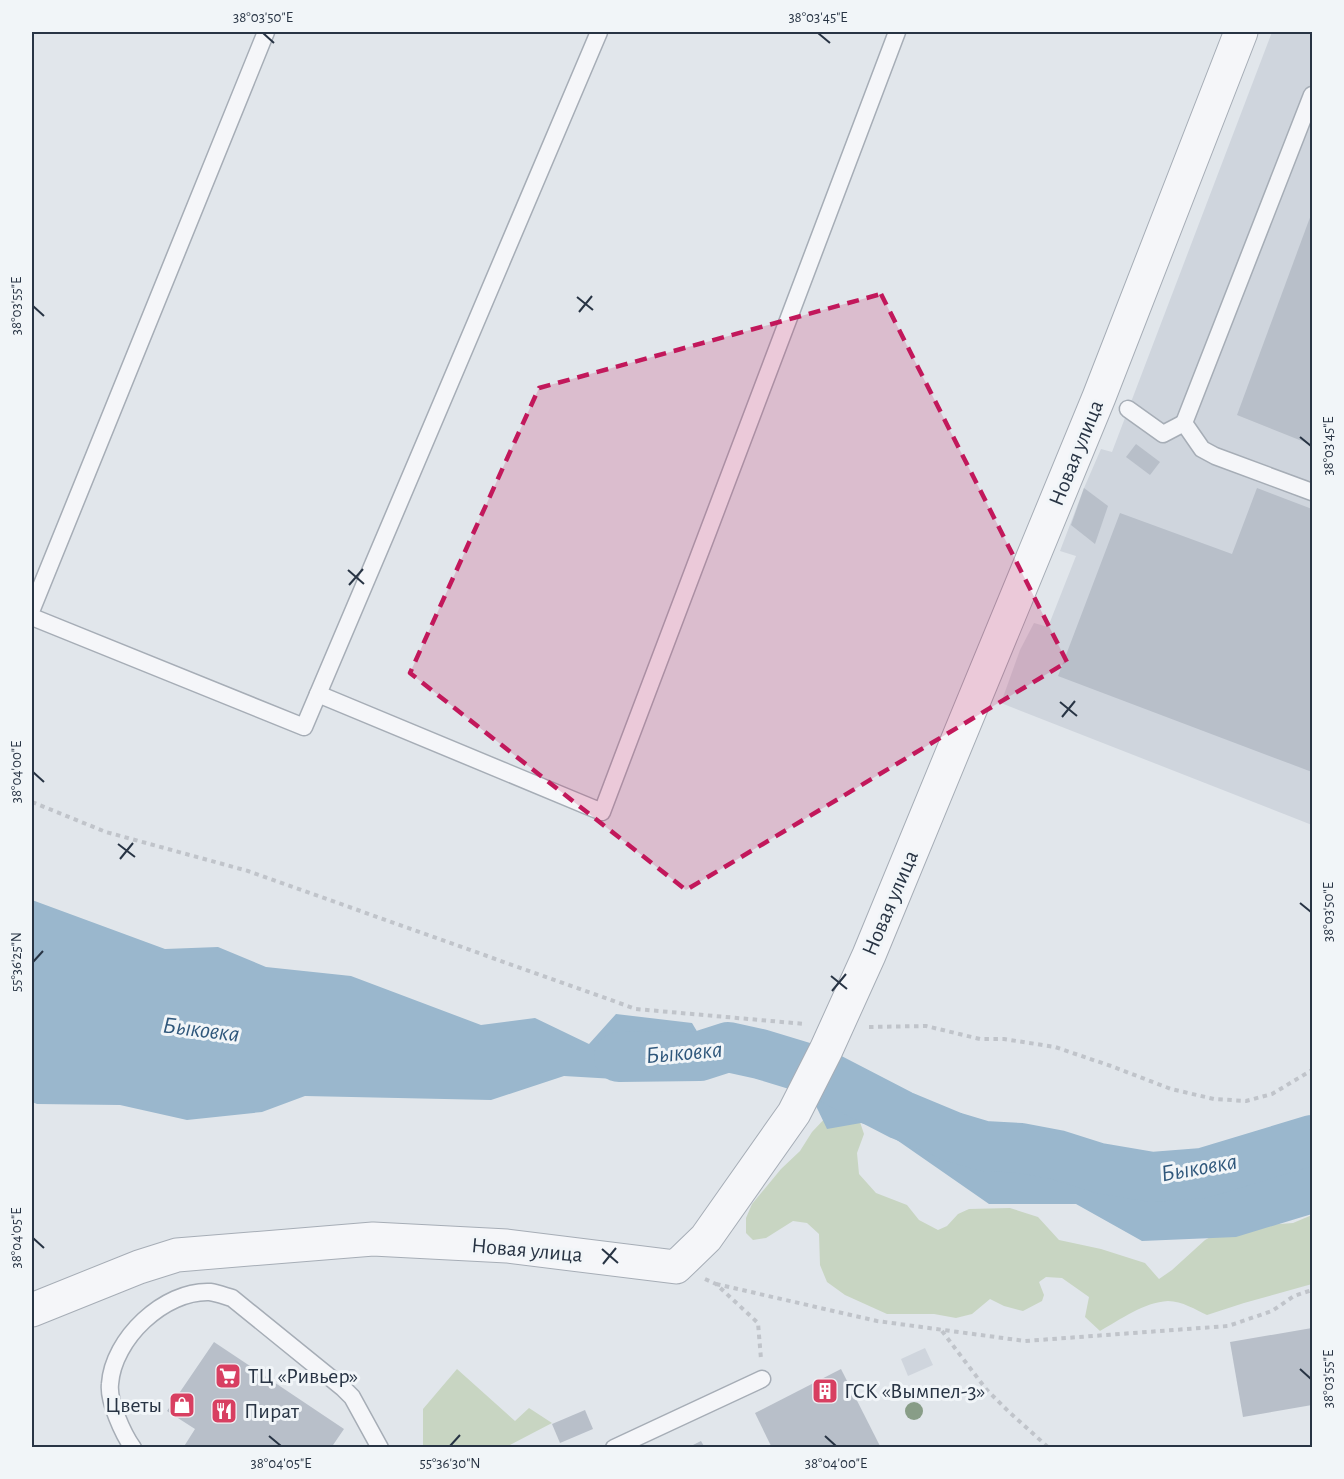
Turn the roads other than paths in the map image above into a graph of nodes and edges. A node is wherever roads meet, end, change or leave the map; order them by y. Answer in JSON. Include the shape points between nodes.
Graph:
{"nodes":[{"id":1,"x":266,"y":32,"type":"edge"},
{"id":2,"x":599,"y":32,"type":"edge"},
{"id":3,"x":897,"y":32,"type":"edge"},
{"id":4,"x":1241,"y":32,"type":"edge"},
{"id":5,"x":1312,"y":95,"type":"edge"},
{"id":6,"x":1128,"y":409,"type":"dead end"},
{"id":7,"x":1184,"y":423,"type":"junction"},
{"id":8,"x":1312,"y":492,"type":"edge"},
{"id":9,"x":32,"y":609,"type":"edge"},
{"id":10,"x":32,"y":616,"type":"edge"},
{"id":11,"x":318,"y":694,"type":"junction"},
{"id":12,"x":32,"y":1310,"type":"edge"},
{"id":13,"x":762,"y":1379,"type":"road end"},
{"id":14,"x":133,"y":1448,"type":"edge"},
{"id":15,"x":380,"y":1448,"type":"edge"},
{"id":16,"x":614,"y":1448,"type":"edge"}],
"edges":[{"from":1,"to":9,"type":"lane"},
{"from":2,"to":11,"type":"lane"},
{"from":3,"to":11,"type":"lane","via":[[602,812]]},
{"from":4,"to":12,"type":"street","name":"Новая улица","via":[[1099,397],[869,955],[794,1113],[706,1238],[676,1267],[507,1246],[373,1239],[177,1255]]},
{"from":5,"to":7,"type":"lane"},
{"from":6,"to":7,"type":"lane","via":[[1163,434]]},
{"from":7,"to":8,"type":"lane","via":[[1202,449]]},
{"from":10,"to":11,"type":"lane","via":[[304,727]]},
{"from":13,"to":16,"type":"lane"},
{"from":14,"to":15,"type":"lane","via":[[125,1437],[109,1386],[114,1360],[140,1323],[154,1312],[180,1298],[210,1292],[232,1298],[343,1388]]}]}
